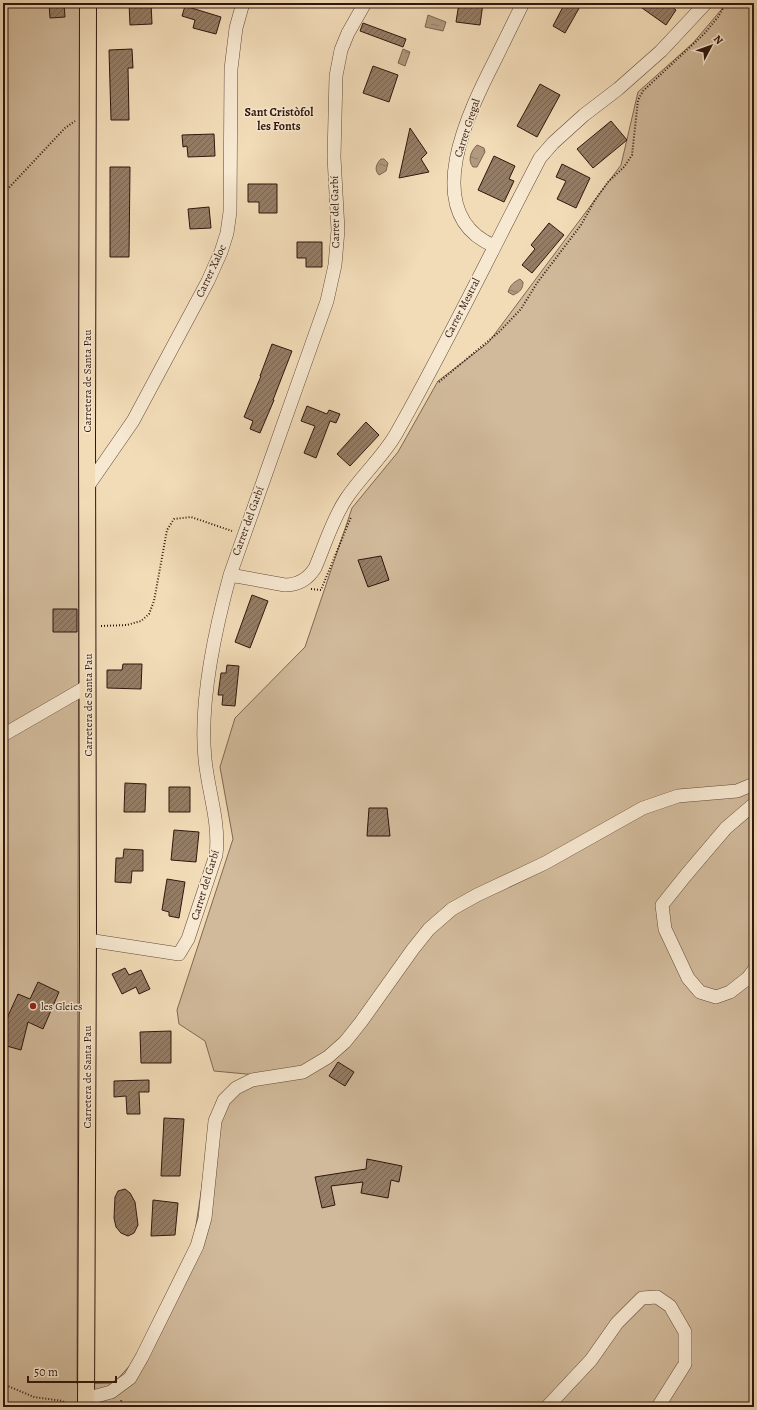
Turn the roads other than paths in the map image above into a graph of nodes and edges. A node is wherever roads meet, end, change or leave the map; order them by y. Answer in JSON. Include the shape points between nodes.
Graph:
{"nodes":[{"id":1,"x":88,"y":3,"type":"edge"},
{"id":2,"x":243,"y":3,"type":"edge"},
{"id":3,"x":365,"y":3,"type":"edge"},
{"id":4,"x":523,"y":3,"type":"edge"},
{"id":5,"x":704,"y":4,"type":"edge"},
{"id":6,"x":494,"y":246,"type":"junction"},
{"id":7,"x":88,"y":486,"type":"junction"},
{"id":8,"x":230,"y":575,"type":"junction"},
{"id":9,"x":88,"y":686,"type":"junction"},
{"id":10,"x":3,"y":735,"type":"edge"},
{"id":11,"x":754,"y":784,"type":"edge"},
{"id":12,"x":754,"y":804,"type":"edge"},
{"id":13,"x":88,"y":940,"type":"junction"},
{"id":14,"x":754,"y":970,"type":"edge"},
{"id":15,"x":86,"y":1403,"type":"edge"},
{"id":16,"x":546,"y":1407,"type":"edge"},
{"id":17,"x":658,"y":1407,"type":"edge"}],
"edges":[{"from":1,"to":7,"type":"main road","name":"Carretera de Santa Pau"},
{"from":2,"to":7,"type":"street","name":"Carrer Xaloc","via":[[233,46],[230,212],[221,252],[133,421]]},
{"from":3,"to":8,"type":"street","name":"Carrer del Garbí","via":[[341,50],[336,76],[334,157],[338,230],[329,294]]},
{"from":4,"to":6,"type":"street","name":"Carrer Gregal","via":[[477,96],[462,136],[454,169],[454,192],[461,218],[470,231]]},
{"from":5,"to":6,"type":"street","name":"Carrer Mestral","via":[[662,51],[553,143],[540,158]]},
{"from":6,"to":8,"type":"street","name":"Carrer Mestral","via":[[392,442],[345,500],[336,516],[315,568],[306,579],[293,585]]},
{"from":7,"to":9,"type":"main road","name":"Carretera de Santa Pau"},
{"from":8,"to":13,"type":"street","name":"Carrer del Garbí","via":[[209,672],[204,722],[205,759],[215,813],[216,855],[188,939],[179,954]]},
{"from":9,"to":10,"type":"street"},
{"from":9,"to":13,"type":"main road","name":"Carretera de Santa Pau"},
{"from":11,"to":15,"type":"street","via":[[738,791],[678,796],[643,808],[545,863],[452,909],[425,934],[361,1022],[345,1042],[328,1057],[303,1072],[252,1080],[236,1088],[224,1100],[216,1121],[205,1218],[197,1246],[130,1378],[111,1392]]},
{"from":12,"to":14,"type":"street","via":[[726,828],[662,905],[665,929],[688,978],[700,992],[716,997],[730,992]]},
{"from":13,"to":15,"type":"main road","name":"Carretera de Santa Pau"},
{"from":16,"to":17,"type":"street","via":[[591,1360],[617,1323],[642,1298],[657,1297],[670,1306],[685,1332],[685,1364]]}]}
